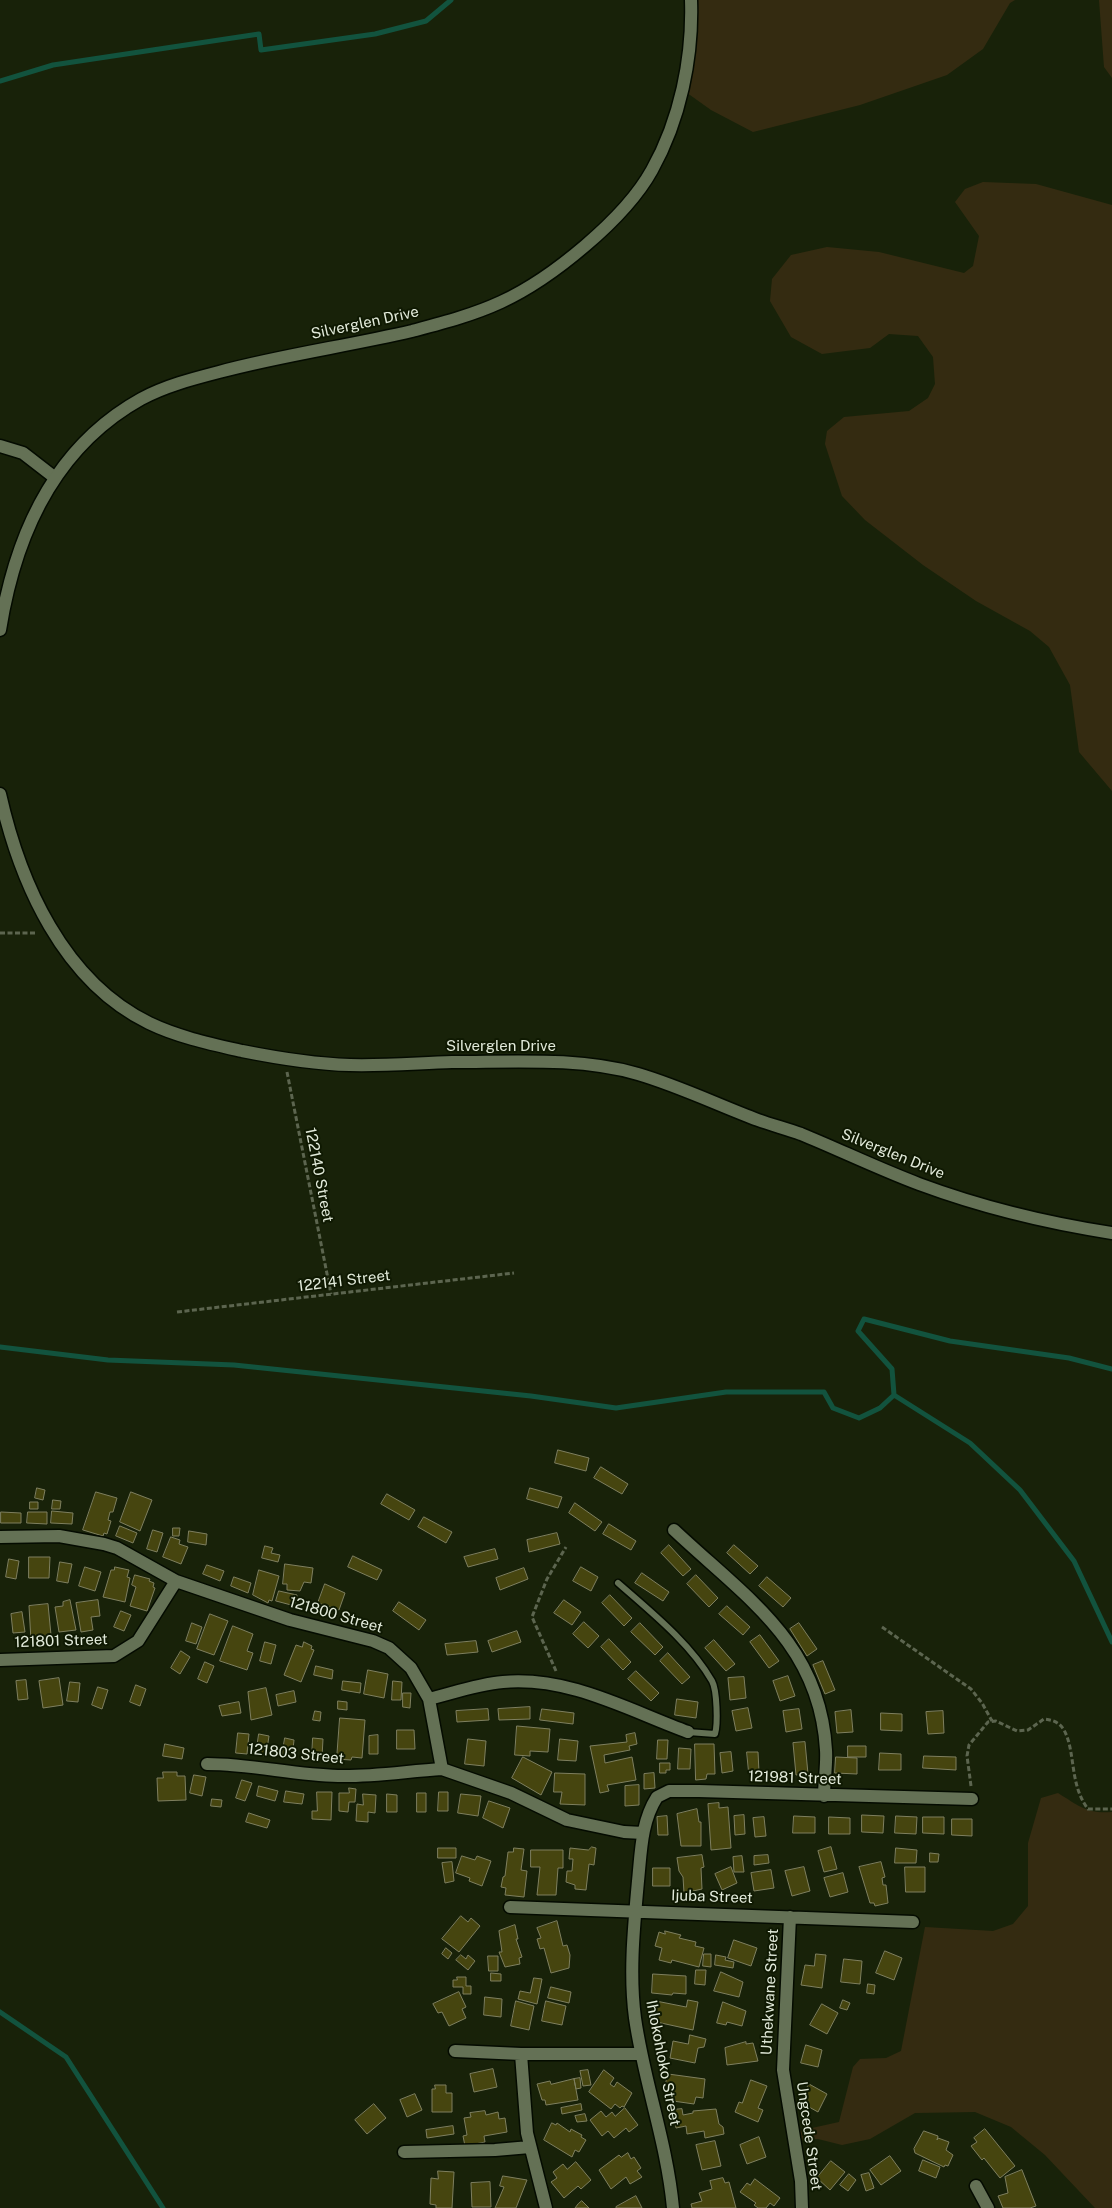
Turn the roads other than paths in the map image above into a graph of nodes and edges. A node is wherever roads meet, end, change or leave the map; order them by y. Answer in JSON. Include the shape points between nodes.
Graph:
{"nodes":[{"id":1,"x":691,"y":0,"type":"edge"},
{"id":2,"x":0,"y":446,"type":"edge"},
{"id":3,"x":54,"y":477,"type":"junction"},
{"id":4,"x":0,"y":630,"type":"edge"},
{"id":5,"x":0,"y":794,"type":"edge"},
{"id":6,"x":1112,"y":1233,"type":"edge"},
{"id":7,"x":674,"y":1530,"type":"dead end"},
{"id":8,"x":0,"y":1537,"type":"edge"},
{"id":9,"x":176,"y":1581,"type":"junction"},
{"id":10,"x":618,"y":1583,"type":"dead end"},
{"id":11,"x":0,"y":1660,"type":"edge"},
{"id":12,"x":429,"y":1699,"type":"junction"},
{"id":13,"x":688,"y":1732,"type":"joint"},
{"id":14,"x":207,"y":1764,"type":"dead end"},
{"id":15,"x":442,"y":1769,"type":"junction"},
{"id":16,"x":824,"y":1796,"type":"junction"},
{"id":17,"x":972,"y":1799,"type":"road end"},
{"id":18,"x":643,"y":1833,"type":"junction"},
{"id":19,"x":510,"y":1907,"type":"dead end"},
{"id":20,"x":635,"y":1912,"type":"junction"},
{"id":21,"x":790,"y":1917,"type":"junction"},
{"id":22,"x":913,"y":1922,"type":"dead end"},
{"id":23,"x":455,"y":2051,"type":"dead end"},
{"id":24,"x":521,"y":2054,"type":"junction"},
{"id":25,"x":641,"y":2054,"type":"junction"},
{"id":26,"x":782,"y":2070,"type":"joint"},
{"id":27,"x":530,"y":2147,"type":"junction"},
{"id":28,"x":404,"y":2152,"type":"dead end"},
{"id":29,"x":976,"y":2186,"type":"dead end"},
{"id":30,"x":546,"y":2208,"type":"edge"},
{"id":31,"x":673,"y":2208,"type":"edge"},
{"id":32,"x":802,"y":2208,"type":"edge"},
{"id":33,"x":988,"y":2208,"type":"edge"}],
"edges":[{"from":1,"to":3,"type":"street","name":"Silverglen Drive","via":[[691,38],[686,72],[666,143],[632,199],[573,255],[518,293],[456,319],[191,378],[159,390],[101,428]]},
{"from":2,"to":3,"type":"street","via":[[23,453]]},
{"from":3,"to":4,"type":"street","name":"Silverglen Drive","via":[[24,536]]},
{"from":5,"to":6,"type":"street","name":"Silverglen Drive","via":[[28,881],[55,934],[85,975],[110,998],[149,1023],[187,1037],[285,1060],[352,1065],[556,1062],[616,1068],[665,1083],[923,1185],[1007,1212]]},
{"from":7,"to":16,"type":"street","via":[[764,1612],[804,1666],[822,1720],[826,1752]]},
{"from":8,"to":9,"type":"street","name":"121800 Street","via":[[88,1539],[117,1548]]},
{"from":9,"to":11,"type":"street","name":"121801 Street","via":[[138,1641],[114,1656]]},
{"from":9,"to":12,"type":"street","name":"121800 Street","via":[[290,1620],[389,1648],[411,1668]]},
{"from":10,"to":13,"type":"lane","via":[[691,1652],[712,1681],[715,1689],[715,1734]]},
{"from":12,"to":13,"type":"street","via":[[501,1682],[563,1685]]},
{"from":12,"to":15,"type":"street","name":"121800 Street"},
{"from":14,"to":15,"type":"street","name":"121803 Street","via":[[237,1764],[291,1773],[339,1776]]},
{"from":15,"to":18,"type":"street","via":[[511,1793],[567,1820]]},
{"from":16,"to":17,"type":"street","name":"121981 Street"},
{"from":16,"to":18,"type":"street","name":"121981 Street","via":[[670,1791],[660,1794],[654,1802]]},
{"from":18,"to":20,"type":"street","name":"Ihlokohloko Street"},
{"from":19,"to":20,"type":"street","name":"Ijuba Street"},
{"from":20,"to":21,"type":"street","name":"Ijuba Street"},
{"from":20,"to":25,"type":"street","name":"Ihlokohloko Street","via":[[632,1986]]},
{"from":21,"to":22,"type":"street","name":"Ijuba Street"},
{"from":21,"to":26,"type":"street","name":"Uthekwane Street"},
{"from":23,"to":24,"type":"street"},
{"from":24,"to":25,"type":"street"},
{"from":24,"to":27,"type":"street"},
{"from":25,"to":31,"type":"street","name":"Ihlokohloko Street","via":[[662,2142]]},
{"from":26,"to":32,"type":"street","name":"Ungcede Street","via":[[801,2181]]},
{"from":27,"to":28,"type":"street"},
{"from":27,"to":30,"type":"street"},
{"from":29,"to":33,"type":"street"}]}
